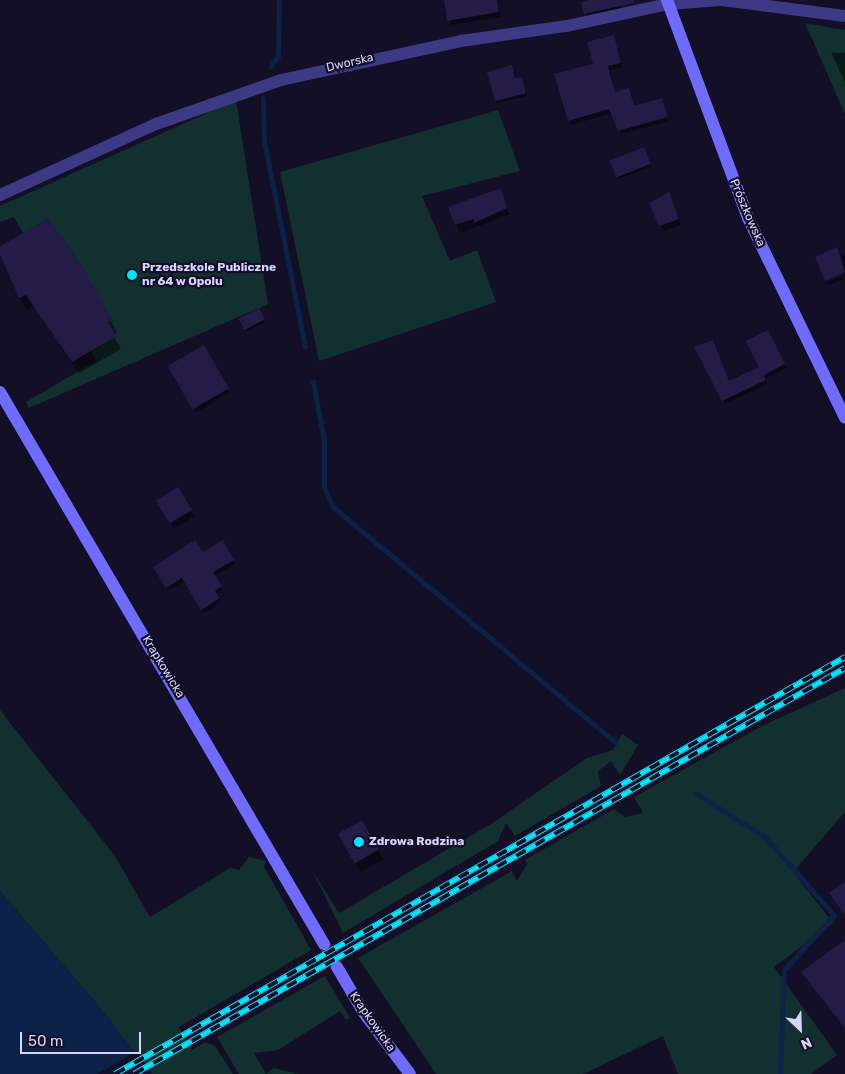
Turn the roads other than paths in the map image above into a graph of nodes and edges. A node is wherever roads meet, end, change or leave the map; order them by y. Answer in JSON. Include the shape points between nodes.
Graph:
{"nodes":[{"id":1,"x":721,"y":0,"type":"edge"},
{"id":2,"x":668,"y":2,"type":"edge"},
{"id":3,"x":845,"y":16,"type":"edge"},
{"id":4,"x":0,"y":195,"type":"edge"},
{"id":5,"x":0,"y":392,"type":"edge"},
{"id":6,"x":845,"y":418,"type":"edge"},
{"id":7,"x":324,"y":944,"type":"tunnel mouth"},
{"id":8,"x":337,"y":967,"type":"tunnel mouth"},
{"id":9,"x":410,"y":1074,"type":"edge"}],
"edges":[{"from":1,"to":2,"type":"street","name":"Dworska"},
{"from":1,"to":3,"type":"street","name":"Dworska"},
{"from":2,"to":4,"type":"street","name":"Dworska","via":[[567,26],[398,52],[256,87],[156,124]]},
{"from":2,"to":6,"type":"street","name":"Prószkowska","via":[[748,218]]},
{"from":5,"to":7,"type":"street","name":"Krapkowicka"},
{"from":8,"to":9,"type":"street","name":"Krapkowicka","via":[[364,1013]]}]}
